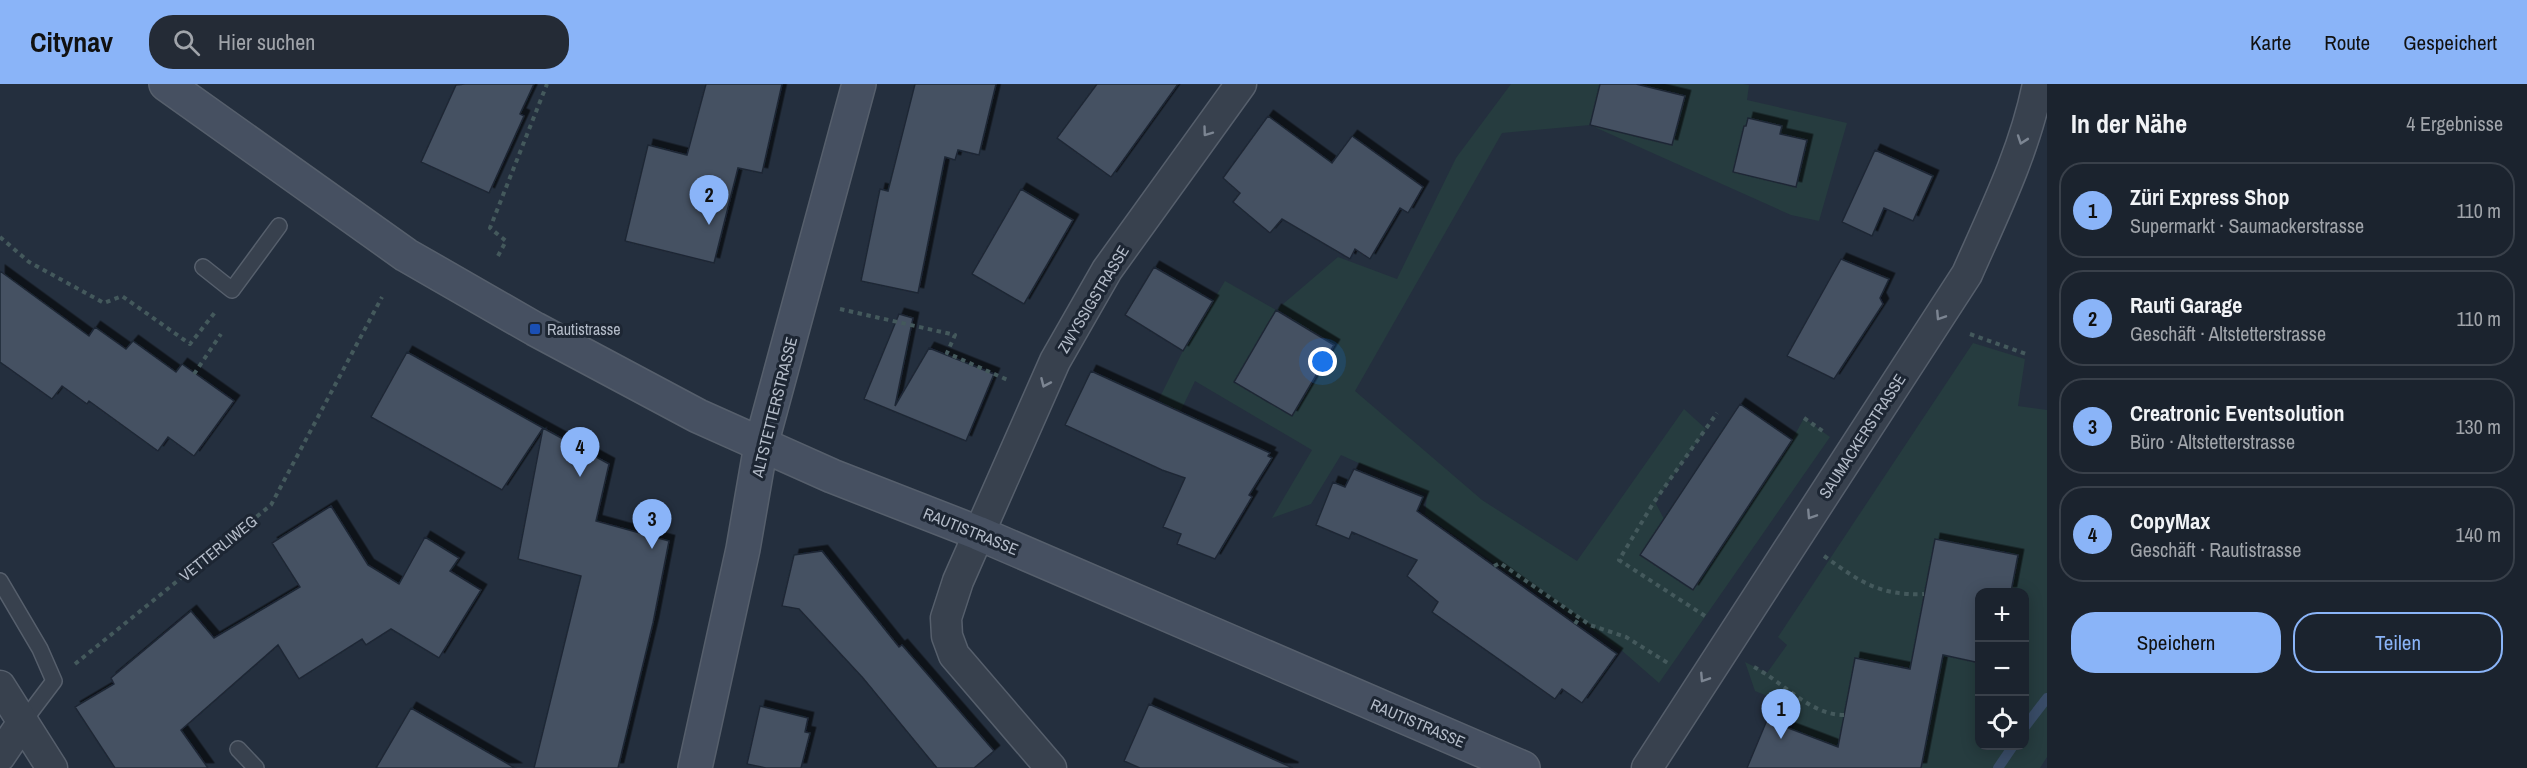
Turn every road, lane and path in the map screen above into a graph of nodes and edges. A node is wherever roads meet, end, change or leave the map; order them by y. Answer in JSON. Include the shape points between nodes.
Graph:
{"nodes":[{"id":1,"x":166,"y":84,"type":"edge"},
{"id":2,"x":548,"y":84,"type":"edge"},
{"id":3,"x":858,"y":84,"type":"edge"},
{"id":4,"x":1241,"y":84,"type":"edge"},
{"id":5,"x":2038,"y":84,"type":"edge"},
{"id":6,"x":279,"y":226,"type":"dead end"},
{"id":7,"x":0,"y":237,"type":"edge"},
{"id":8,"x":498,"y":256,"type":"dead end"},
{"id":9,"x":203,"y":267,"type":"dead end"},
{"id":10,"x":235,"y":292,"type":"junction"},
{"id":11,"x":382,"y":297,"type":"dead end"},
{"id":12,"x":840,"y":309,"type":"dead end"},
{"id":13,"x":1966,"y":333,"type":"dead end"},
{"id":14,"x":221,"y":334,"type":"dead end"},
{"id":15,"x":2025,"y":354,"type":"dead end"},
{"id":16,"x":194,"y":374,"type":"dead end"},
{"id":17,"x":1013,"y":382,"type":"dead end"},
{"id":18,"x":1717,"y":413,"type":"dead end"},
{"id":19,"x":761,"y":445,"type":"junction"},
{"id":20,"x":978,"y":533,"type":"junction"},
{"id":21,"x":1821,"y":553,"type":"dead end"},
{"id":22,"x":1494,"y":566,"type":"dead end"},
{"id":23,"x":0,"y":581,"type":"edge"},
{"id":24,"x":1924,"y":594,"type":"dead end"},
{"id":25,"x":1705,"y":616,"type":"dead end"},
{"id":26,"x":1579,"y":618,"type":"junction"},
{"id":27,"x":1575,"y":624,"type":"dead end"},
{"id":28,"x":1746,"y":662,"type":"dead end"},
{"id":29,"x":1671,"y":665,"type":"dead end"},
{"id":30,"x":54,"y":681,"type":"junction"},
{"id":31,"x":0,"y":686,"type":"edge"},
{"id":32,"x":1844,"y":715,"type":"dead end"},
{"id":33,"x":23,"y":722,"type":"junction"},
{"id":34,"x":238,"y":749,"type":"dead end"},
{"id":35,"x":0,"y":756,"type":"edge"},
{"id":36,"x":52,"y":768,"type":"edge"},
{"id":37,"x":256,"y":768,"type":"edge"},
{"id":38,"x":695,"y":768,"type":"edge"},
{"id":39,"x":1051,"y":768,"type":"edge"},
{"id":40,"x":1523,"y":768,"type":"edge"},
{"id":41,"x":1647,"y":768,"type":"edge"}],
"edges":[{"from":1,"to":19,"type":"street","name":"RAUTISTRASSE","via":[[406,255],[535,329]]},
{"from":2,"to":8,"type":"path","via":[[490,228],[506,241]]},
{"from":3,"to":19,"type":"street","name":"ALTSTETTERSTRASSE"},
{"from":4,"to":20,"type":"street","name":"ZWYSSIGSTRASSE","one_way":true,"via":[[1107,270],[1055,361]]},
{"from":5,"to":41,"type":"street","name":"SAUMACKERSTRASSE","one_way":true,"via":[[2005,189],[1967,274]]},
{"from":6,"to":10,"type":"lane"},
{"from":7,"to":10,"type":"path","via":[[29,262],[104,303],[122,296],[190,344]]},
{"from":9,"to":10,"type":"lane"},
{"from":11,"to":30,"type":"path","name":"VETTERLIWEG","via":[[272,505]]},
{"from":12,"to":17,"type":"path","via":[[955,335],[947,353]]},
{"from":13,"to":15,"type":"path"},
{"from":14,"to":16,"type":"path"},
{"from":18,"to":25,"type":"path","via":[[1654,502],[1619,560]]},
{"from":19,"to":20,"type":"street","name":"RAUTISTRASSE"},
{"from":19,"to":38,"type":"street","name":"ALTSTETTERSTRASSE","via":[[743,549]]},
{"from":20,"to":39,"type":"street","name":"ZWYSSIGSTRASSE","via":[[946,618],[947,636],[954,655]]},
{"from":20,"to":40,"type":"street","name":"RAUTISTRASSE"},
{"from":21,"to":24,"type":"path","via":[[1874,588],[1901,595]]},
{"from":22,"to":26,"type":"path","via":[[1500,563]]},
{"from":23,"to":30,"type":"lane"},
{"from":26,"to":27,"type":"path"},
{"from":26,"to":29,"type":"path","via":[[1626,638]]},
{"from":28,"to":32,"type":"path","via":[[1818,709]]},
{"from":30,"to":33,"type":"lane"},
{"from":31,"to":33,"type":"street"},
{"from":33,"to":35,"type":"street"},
{"from":33,"to":36,"type":"street"},
{"from":34,"to":37,"type":"lane"}]}
